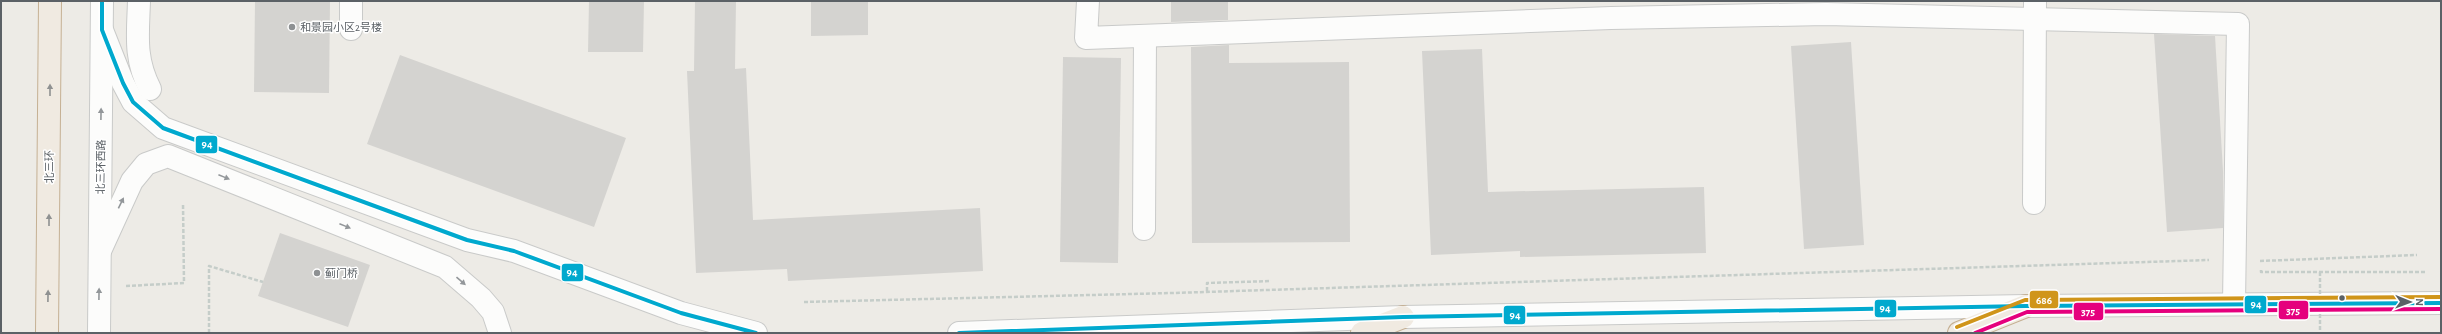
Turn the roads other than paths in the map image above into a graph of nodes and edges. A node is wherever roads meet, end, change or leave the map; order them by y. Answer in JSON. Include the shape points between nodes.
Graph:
{"nodes":[{"id":1,"x":50,"y":1,"type":"edge"},
{"id":2,"x":102,"y":1,"type":"edge"},
{"id":3,"x":139,"y":1,"type":"edge"},
{"id":4,"x":351,"y":1,"type":"edge"},
{"id":5,"x":1088,"y":1,"type":"edge"},
{"id":6,"x":1826,"y":7,"type":"edge"},
{"id":7,"x":2035,"y":10,"type":"edge"},
{"id":8,"x":351,"y":29,"type":"dead end"},
{"id":9,"x":102,"y":30,"type":"junction"},
{"id":10,"x":1145,"y":37,"type":"junction"},
{"id":11,"x":150,"y":88,"type":"dead end"},
{"id":12,"x":2034,"y":203,"type":"dead end"},
{"id":13,"x":1144,"y":229,"type":"dead end"},
{"id":14,"x":100,"y":251,"type":"junction"},
{"id":15,"x":2441,"y":303,"type":"edge"},
{"id":16,"x":2234,"y":304,"type":"junction"},
{"id":17,"x":2026,"y":306,"type":"junction"},
{"id":18,"x":1403,"y":317,"type":"junction"},
{"id":19,"x":47,"y":333,"type":"edge"},
{"id":20,"x":99,"y":333,"type":"edge"},
{"id":21,"x":500,"y":333,"type":"edge"},
{"id":22,"x":756,"y":333,"type":"edge"},
{"id":23,"x":959,"y":333,"type":"edge"},
{"id":24,"x":1362,"y":333,"type":"edge"},
{"id":25,"x":1959,"y":333,"type":"edge"}],
"edges":[{"from":19,"to":1,"type":"highway","name":"北三环","one_way":true},
{"from":2,"to":9,"type":"street","name":"北三环西路"},
{"from":3,"to":11,"type":"street","via":[[138,49],[141,71]]},
{"from":4,"to":8,"type":"street"},
{"from":5,"to":10,"type":"street","via":[[1086,38]]},
{"from":6,"to":7,"type":"street"},
{"from":6,"to":10,"type":"street"},
{"from":7,"to":12,"type":"street"},
{"from":7,"to":16,"type":"street","via":[[2238,24]]},
{"from":14,"to":9,"type":"street","name":"北三环西路","one_way":true},
{"from":9,"to":22,"type":"street","via":[[123,83],[134,102],[163,128],[467,240],[514,251],[680,313]]},
{"from":10,"to":13,"type":"street"},
{"from":20,"to":14,"type":"street","name":"北三环西路","one_way":true},
{"from":14,"to":21,"type":"street","one_way":true,"via":[[132,181],[146,164],[168,156],[445,267],[481,298],[493,312]]},
{"from":15,"to":16,"type":"street"},
{"from":16,"to":17,"type":"street"},
{"from":17,"to":18,"type":"street"},
{"from":17,"to":25,"type":"highway"},
{"from":18,"to":23,"type":"street"},
{"from":18,"to":24,"type":"highway"}]}
